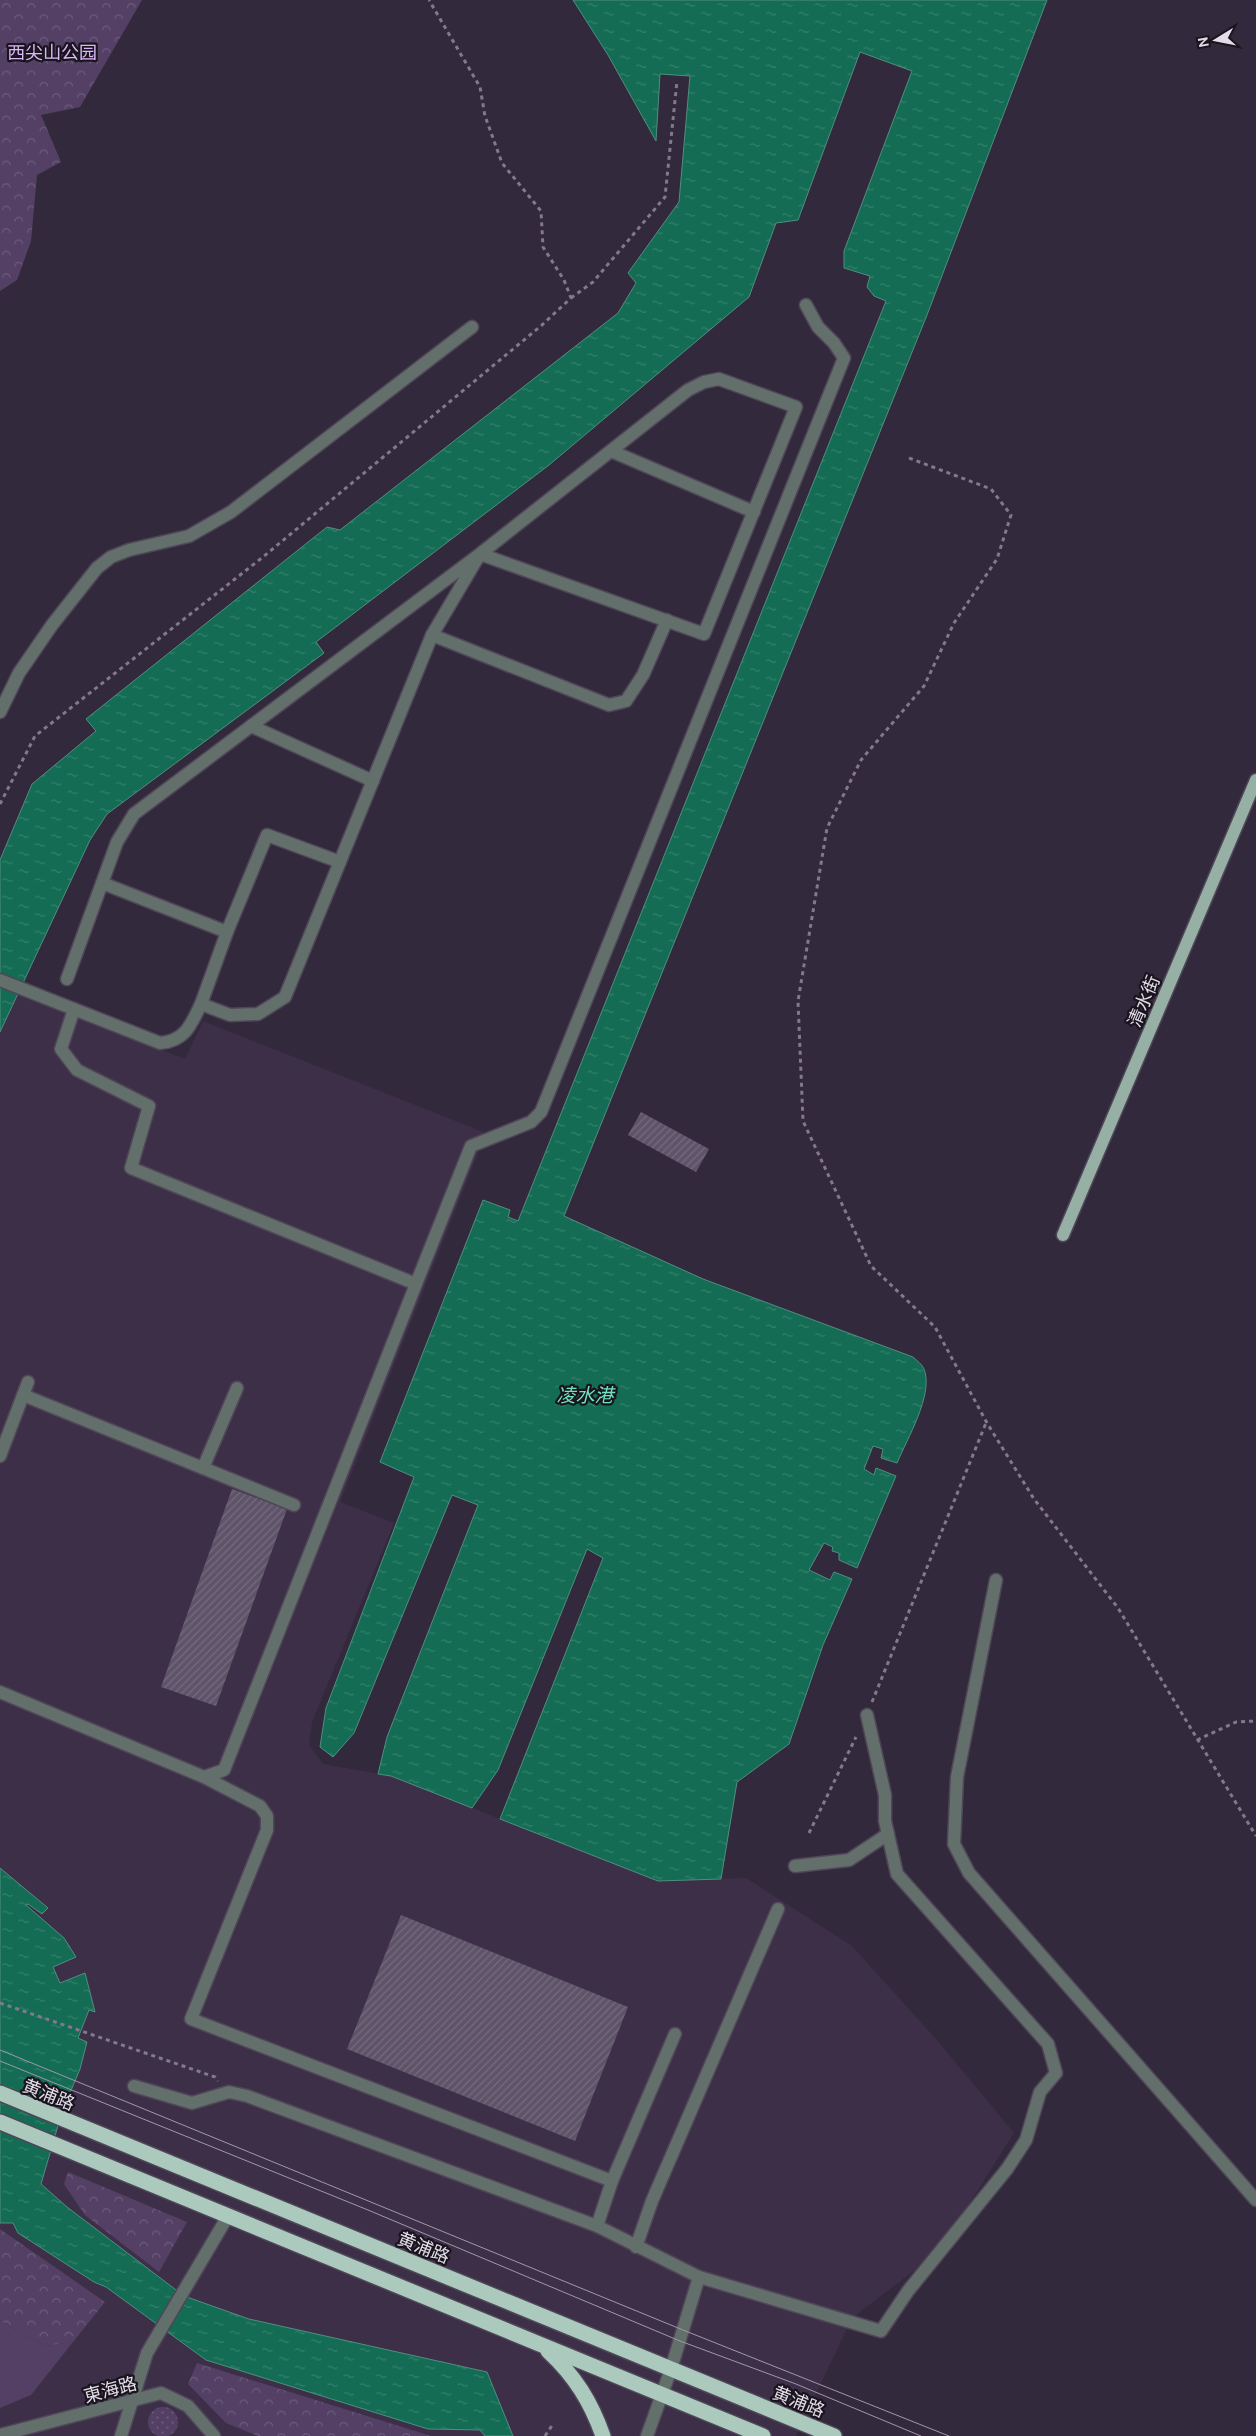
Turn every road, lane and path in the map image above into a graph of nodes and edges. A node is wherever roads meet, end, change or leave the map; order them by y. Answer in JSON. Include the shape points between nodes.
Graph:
{"nodes":[{"id":1,"x":429,"y":0,"type":"edge"},
{"id":2,"x":677,"y":81,"type":"dead end"},
{"id":3,"x":570,"y":298,"type":"junction"},
{"id":4,"x":806,"y":305,"type":"dead end"},
{"id":5,"x":472,"y":327,"type":"dead end"},
{"id":6,"x":611,"y":451,"type":"junction"},
{"id":7,"x":909,"y":458,"type":"dead end"},
{"id":8,"x":754,"y":512,"type":"junction"},
{"id":9,"x":480,"y":554,"type":"junction"},
{"id":10,"x":667,"y":620,"type":"junction"},
{"id":11,"x":432,"y":635,"type":"junction"},
{"id":12,"x":0,"y":712,"type":"edge"},
{"id":13,"x":251,"y":726,"type":"junction"},
{"id":14,"x":1256,"y":780,"type":"edge"},
{"id":15,"x":373,"y":781,"type":"junction"},
{"id":16,"x":0,"y":804,"type":"edge"},
{"id":17,"x":340,"y":862,"type":"junction"},
{"id":18,"x":102,"y":883,"type":"junction"},
{"id":19,"x":227,"y":932,"type":"junction"},
{"id":20,"x":66,"y":979,"type":"dead end"},
{"id":21,"x":0,"y":980,"type":"edge"},
{"id":22,"x":201,"y":1004,"type":"junction"},
{"id":23,"x":74,"y":1009,"type":"junction"},
{"id":24,"x":1063,"y":1235,"type":"dead end"},
{"id":25,"x":416,"y":1284,"type":"junction"},
{"id":26,"x":28,"y":1382,"type":"dead end"},
{"id":27,"x":237,"y":1388,"type":"dead end"},
{"id":28,"x":23,"y":1395,"type":"junction"},
{"id":29,"x":986,"y":1422,"type":"junction"},
{"id":30,"x":0,"y":1456,"type":"edge"},
{"id":31,"x":203,"y":1468,"type":"junction"},
{"id":32,"x":294,"y":1505,"type":"dead end"},
{"id":33,"x":996,"y":1580,"type":"dead end"},
{"id":34,"x":0,"y":1692,"type":"edge"},
{"id":35,"x":867,"y":1715,"type":"junction"},
{"id":36,"x":1256,"y":1722,"type":"edge"},
{"id":37,"x":1196,"y":1740,"type":"junction"},
{"id":38,"x":204,"y":1777,"type":"junction"},
{"id":39,"x":808,"y":1833,"type":"dead end"},
{"id":40,"x":888,"y":1834,"type":"junction"},
{"id":41,"x":1256,"y":1836,"type":"edge"},
{"id":42,"x":795,"y":1866,"type":"dead end"},
{"id":43,"x":778,"y":1909,"type":"dead end"},
{"id":44,"x":0,"y":2003,"type":"edge"},
{"id":45,"x":675,"y":2034,"type":"dead end"},
{"id":46,"x":134,"y":2086,"type":"dead end"},
{"id":47,"x":228,"y":2092,"type":"junction"},
{"id":48,"x":0,"y":2094,"type":"edge"},
{"id":49,"x":0,"y":2122,"type":"edge"},
{"id":50,"x":612,"y":2181,"type":"junction"},
{"id":51,"x":1256,"y":2200,"type":"edge"},
{"id":52,"x":228,"y":2216,"type":"junction"},
{"id":53,"x":597,"y":2226,"type":"junction"},
{"id":54,"x":636,"y":2247,"type":"junction"},
{"id":55,"x":699,"y":2277,"type":"junction"},
{"id":56,"x":539,"y":2344,"type":"junction"},
{"id":57,"x":671,"y":2369,"type":"junction"},
{"id":58,"x":662,"y":2394,"type":"junction"},
{"id":59,"x":130,"y":2402,"type":"junction"},
{"id":60,"x":39,"y":2424,"type":"junction"},
{"id":61,"x":553,"y":2424,"type":"dead end"},
{"id":62,"x":0,"y":2435,"type":"edge"},
{"id":63,"x":25,"y":2436,"type":"edge"},
{"id":64,"x":121,"y":2436,"type":"edge"},
{"id":65,"x":214,"y":2436,"type":"edge"},
{"id":66,"x":546,"y":2436,"type":"edge"},
{"id":67,"x":603,"y":2436,"type":"edge"},
{"id":68,"x":647,"y":2436,"type":"edge"},
{"id":69,"x":763,"y":2436,"type":"edge"},
{"id":70,"x":834,"y":2436,"type":"edge"}],
"edges":[{"from":1,"to":3,"type":"path","via":[[480,87],[485,116],[502,164],[541,211],[543,247],[564,280]]},
{"from":2,"to":3,"type":"path","via":[[665,197],[593,282]]},
{"from":3,"to":16,"type":"path","via":[[542,325],[263,556],[35,736]]},
{"from":4,"to":25,"type":"street","via":[[818,327],[844,358],[541,1112],[531,1122],[470,1146]]},
{"from":5,"to":12,"type":"street","via":[[224,517],[189,536],[111,557],[97,568],[52,625],[20,673]]},
{"from":6,"to":8,"type":"street"},
{"from":6,"to":8,"type":"street","via":[[688,390],[704,382],[719,379],[796,407]]},
{"from":6,"to":9,"type":"street"},
{"from":7,"to":29,"type":"path","via":[[990,489],[1011,515],[997,559],[954,623],[924,686],[861,760],[827,828],[798,1001],[803,1121],[871,1266],[935,1327]]},
{"from":8,"to":10,"type":"street","via":[[704,634]]},
{"from":9,"to":10,"type":"street"},
{"from":9,"to":11,"type":"street"},
{"from":9,"to":13,"type":"street"},
{"from":10,"to":11,"type":"street","via":[[643,675],[626,701],[609,705]]},
{"from":11,"to":15,"type":"street"},
{"from":13,"to":15,"type":"street"},
{"from":13,"to":18,"type":"street","via":[[134,814],[117,842]]},
{"from":14,"to":24,"type":"main road","name":"清水街"},
{"from":15,"to":17,"type":"street"},
{"from":17,"to":19,"type":"street","via":[[268,835]]},
{"from":17,"to":22,"type":"street","via":[[284,997],[258,1014],[230,1015]]},
{"from":18,"to":19,"type":"street"},
{"from":18,"to":20,"type":"street"},
{"from":19,"to":22,"type":"street"},
{"from":21,"to":23,"type":"street"},
{"from":22,"to":23,"type":"street","via":[[189,1029],[172,1042],[160,1043]]},
{"from":23,"to":25,"type":"street","via":[[61,1049],[77,1070],[148,1106],[131,1168]]},
{"from":25,"to":38,"type":"street","via":[[224,1770]]},
{"from":26,"to":28,"type":"street"},
{"from":27,"to":31,"type":"street"},
{"from":28,"to":30,"type":"street"},
{"from":28,"to":31,"type":"street"},
{"from":29,"to":35,"type":"path"},
{"from":29,"to":37,"type":"path","via":[[1034,1499],[1118,1608]]},
{"from":31,"to":32,"type":"street"},
{"from":33,"to":51,"type":"street","via":[[958,1777],[954,1844],[969,1873]]},
{"from":34,"to":38,"type":"street"},
{"from":35,"to":39,"type":"path"},
{"from":35,"to":40,"type":"street","via":[[885,1795]]},
{"from":36,"to":37,"type":"path","via":[[1236,1722]]},
{"from":37,"to":41,"type":"path"},
{"from":38,"to":50,"type":"street","via":[[260,1806],[267,1816],[267,1830],[191,2018]]},
{"from":40,"to":42,"type":"street","via":[[849,1860]]},
{"from":40,"to":55,"type":"street","via":[[897,1874],[1048,2044],[1056,2072],[1040,2092],[1026,2140],[908,2291],[881,2331]]},
{"from":43,"to":54,"type":"street","via":[[652,2202]]},
{"from":44,"to":47,"type":"path","via":[[215,2077]]},
{"from":45,"to":50,"type":"street"},
{"from":46,"to":47,"type":"street","via":[[192,2104]]},
{"from":47,"to":53,"type":"street","via":[[247,2096]]},
{"from":48,"to":57,"type":"highway","name":"黄浦路"},
{"from":49,"to":52,"type":"highway"},
{"from":50,"to":53,"type":"street"},
{"from":52,"to":56,"type":"highway"},
{"from":52,"to":59,"type":"street","via":[[148,2353]]},
{"from":53,"to":54,"type":"street"},
{"from":54,"to":55,"type":"street"},
{"from":55,"to":57,"type":"street"},
{"from":56,"to":58,"type":"highway"},
{"from":56,"to":67,"type":"highway","via":[[578,2383],[594,2410]]},
{"from":57,"to":58,"type":"street"},
{"from":57,"to":70,"type":"highway","name":"黄浦路"},
{"from":58,"to":68,"type":"street"},
{"from":58,"to":69,"type":"highway"},
{"from":59,"to":60,"type":"street","name":"東海路"},
{"from":59,"to":64,"type":"street"},
{"from":59,"to":65,"type":"street","name":"東海路","via":[[161,2393],[188,2406]]},
{"from":60,"to":62,"type":"street","name":"東海路"},
{"from":60,"to":63,"type":"street"},
{"from":61,"to":66,"type":"path"}]}
